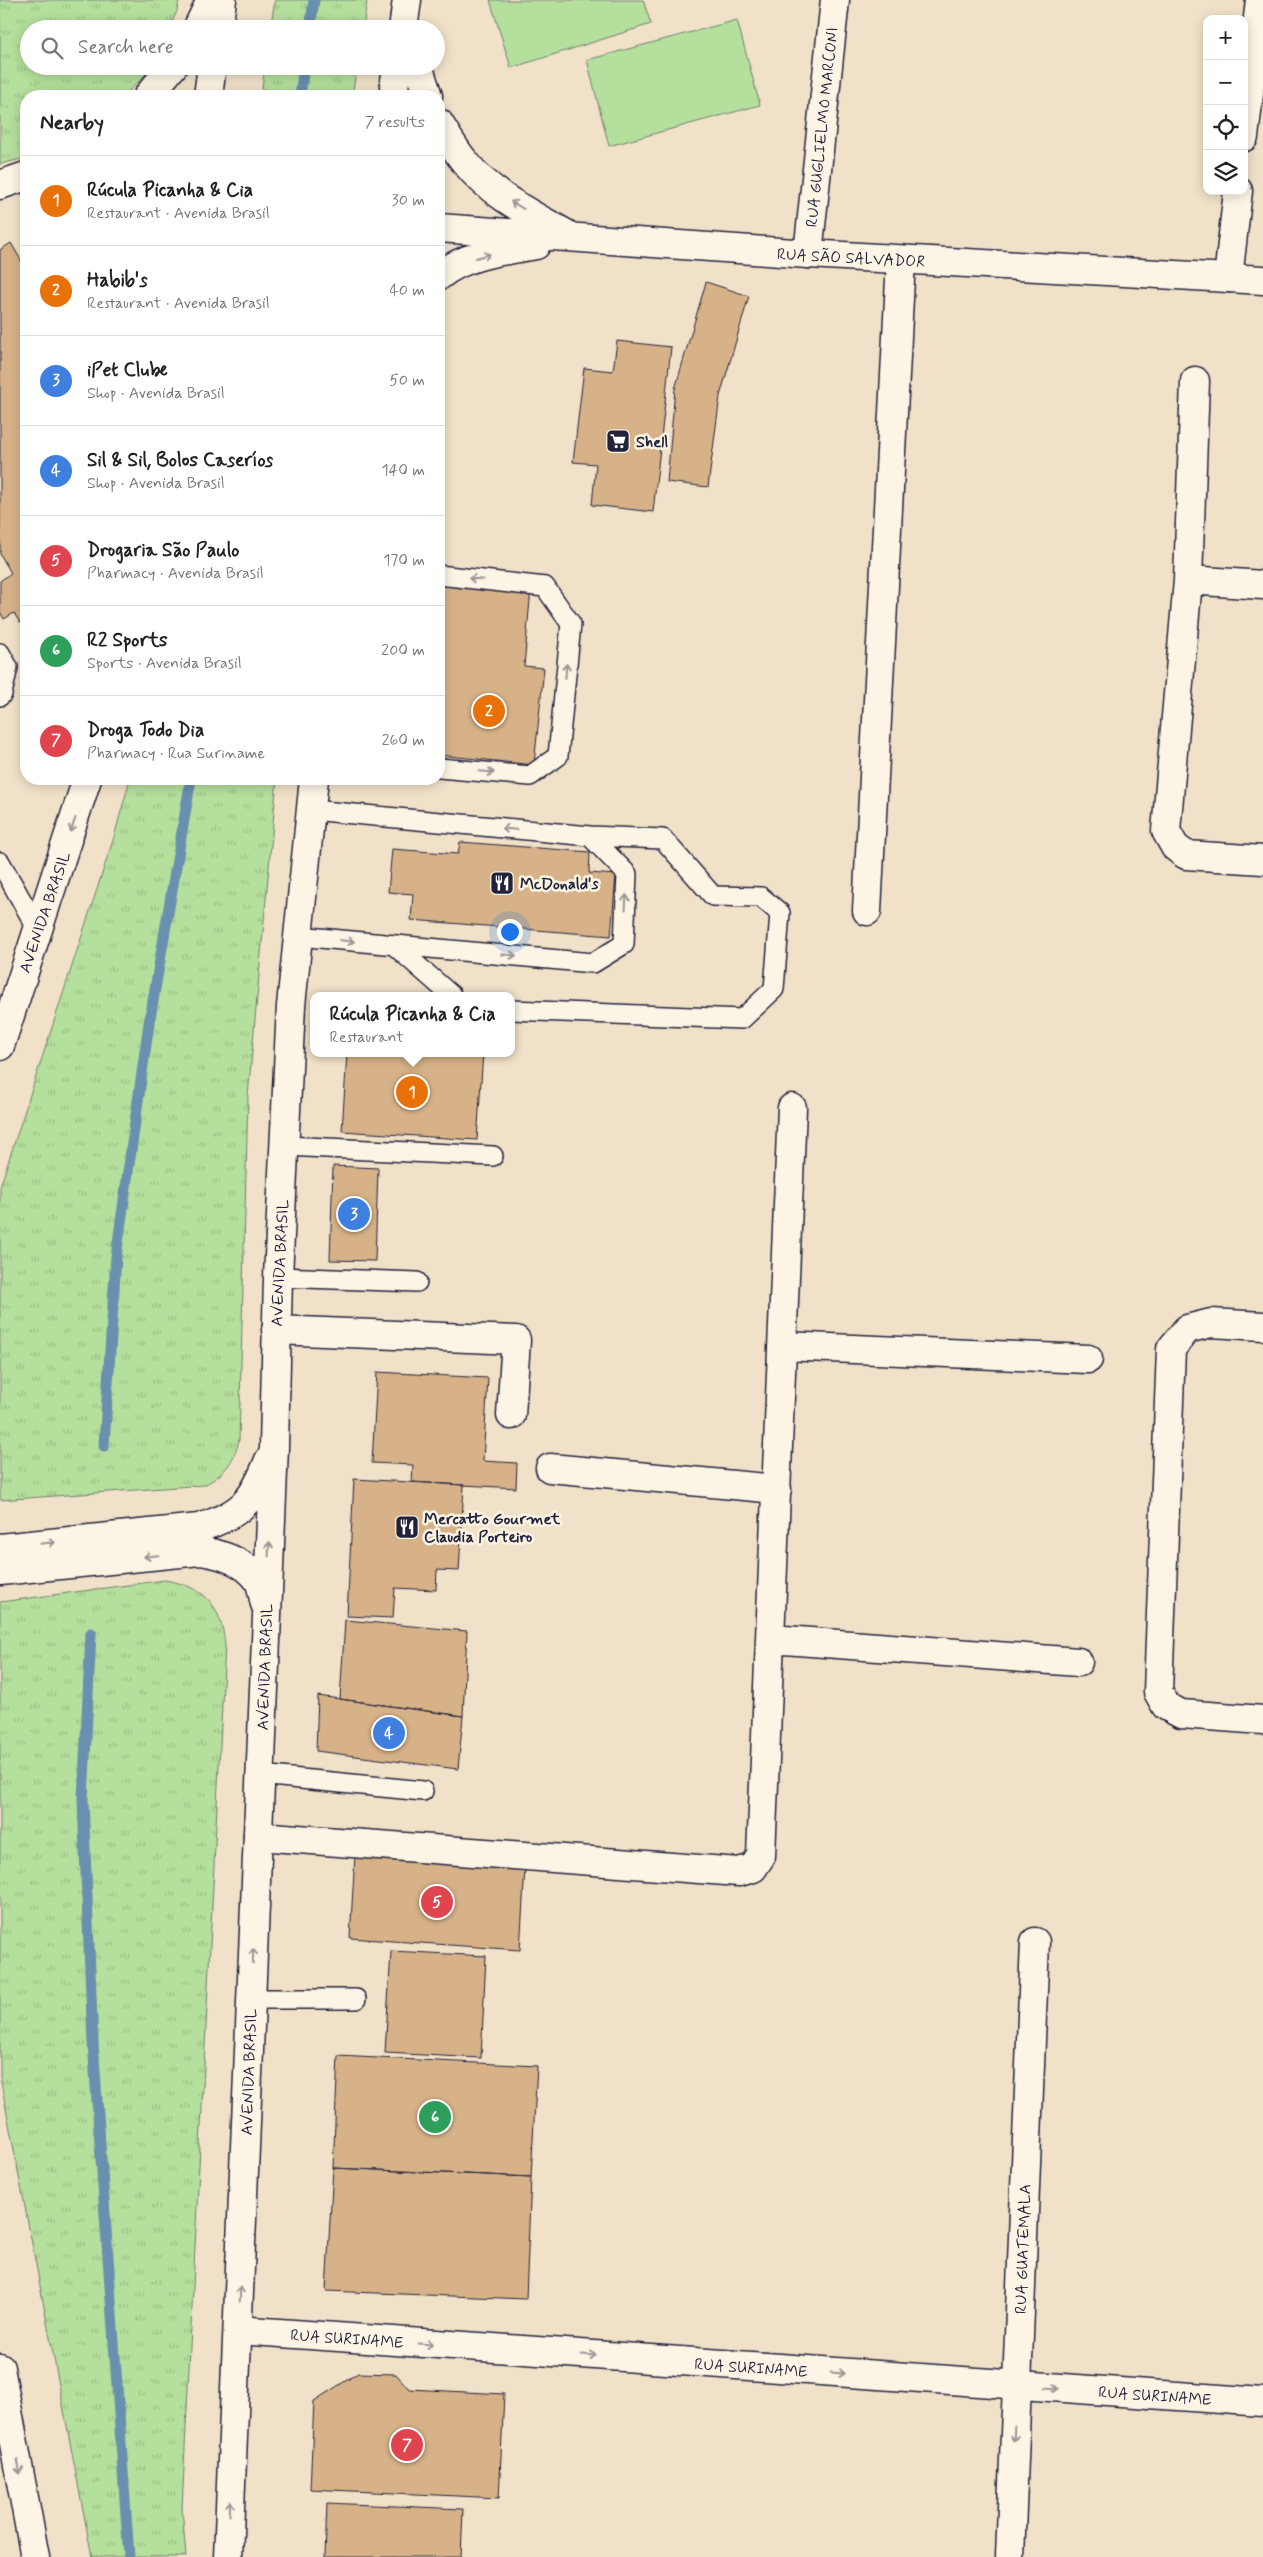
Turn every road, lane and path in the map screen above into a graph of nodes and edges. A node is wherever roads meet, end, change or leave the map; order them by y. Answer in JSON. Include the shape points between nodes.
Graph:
{"nodes":[{"id":1,"x":211,"y":0,"type":"edge"},
{"id":2,"x":222,"y":0,"type":"edge"},
{"id":3,"x":835,"y":0,"type":"edge"},
{"id":4,"x":1260,"y":0,"type":"edge"},
{"id":5,"x":201,"y":20,"type":"edge"},
{"id":6,"x":219,"y":20,"type":"edge"},
{"id":7,"x":166,"y":75,"type":"edge"},
{"id":8,"x":211,"y":75,"type":"edge"},
{"id":9,"x":396,"y":75,"type":"edge"},
{"id":10,"x":421,"y":75,"type":"edge"},
{"id":11,"x":153,"y":90,"type":"edge"},
{"id":12,"x":209,"y":90,"type":"edge"},
{"id":13,"x":394,"y":90,"type":"edge"},
{"id":14,"x":426,"y":90,"type":"edge"},
{"id":15,"x":1248,"y":105,"type":"edge"},
{"id":16,"x":445,"y":133,"type":"edge"},
{"id":17,"x":20,"y":178,"type":"edge"},
{"id":18,"x":0,"y":185,"type":"edge"},
{"id":19,"x":0,"y":194,"type":"edge"},
{"id":20,"x":1238,"y":195,"type":"edge"},
{"id":21,"x":20,"y":196,"type":"edge"},
{"id":22,"x":445,"y":228,"type":"edge"},
{"id":23,"x":574,"y":238,"type":"junction"},
{"id":24,"x":808,"y":254,"type":"junction"},
{"id":25,"x":902,"y":260,"type":"junction"},
{"id":26,"x":445,"y":271,"type":"edge"},
{"id":27,"x":1228,"y":278,"type":"junction"},
{"id":28,"x":1263,"y":280,"type":"edge"},
{"id":29,"x":1195,"y":381,"type":"dead end"},
{"id":30,"x":445,"y":576,"type":"edge"},
{"id":31,"x":1188,"y":580,"type":"junction"},
{"id":32,"x":1263,"y":585,"type":"edge"},
{"id":33,"x":0,"y":653,"type":"edge"},
{"id":34,"x":0,"y":696,"type":"edge"},
{"id":35,"x":445,"y":769,"type":"edge"},
{"id":36,"x":85,"y":785,"type":"edge"},
{"id":37,"x":313,"y":785,"type":"edge"},
{"id":38,"x":311,"y":810,"type":"junction"},
{"id":39,"x":590,"y":836,"type":"junction"},
{"id":40,"x":1263,"y":860,"type":"edge"},
{"id":41,"x":0,"y":862,"type":"edge"},
{"id":42,"x":867,"y":911,"type":"dead end"},
{"id":43,"x":37,"y":928,"type":"junction"},
{"id":44,"x":298,"y":936,"type":"junction"},
{"id":45,"x":394,"y":945,"type":"junction"},
{"id":46,"x":447,"y":992,"type":"edge"},
{"id":47,"x":515,"y":1010,"type":"edge"},
{"id":48,"x":0,"y":1046,"type":"edge"},
{"id":49,"x":792,"y":1108,"type":"dead end"},
{"id":50,"x":285,"y":1146,"type":"junction"},
{"id":51,"x":493,"y":1156,"type":"dead end"},
{"id":52,"x":278,"y":1277,"type":"junction"},
{"id":53,"x":417,"y":1282,"type":"dead end"},
{"id":54,"x":1263,"y":1326,"type":"edge"},
{"id":55,"x":276,"y":1330,"type":"junction"},
{"id":56,"x":783,"y":1346,"type":"junction"},
{"id":57,"x":1088,"y":1359,"type":"dead end"},
{"id":58,"x":511,"y":1415,"type":"dead end"},
{"id":59,"x":274,"y":1447,"type":"junction"},
{"id":60,"x":550,"y":1468,"type":"dead end"},
{"id":61,"x":777,"y":1489,"type":"junction"},
{"id":62,"x":0,"y":1548,"type":"edge"},
{"id":63,"x":0,"y":1571,"type":"edge"},
{"id":64,"x":266,"y":1608,"type":"junction"},
{"id":65,"x":771,"y":1639,"type":"junction"},
{"id":66,"x":1078,"y":1662,"type":"dead end"},
{"id":67,"x":1263,"y":1720,"type":"edge"},
{"id":68,"x":260,"y":1775,"type":"junction"},
{"id":69,"x":423,"y":1791,"type":"dead end"},
{"id":70,"x":258,"y":1836,"type":"junction"},
{"id":71,"x":1034,"y":1942,"type":"dead end"},
{"id":72,"x":251,"y":1999,"type":"junction"},
{"id":73,"x":356,"y":2000,"type":"dead end"},
{"id":74,"x":238,"y":2330,"type":"junction"},
{"id":75,"x":0,"y":2368,"type":"edge"},
{"id":76,"x":1016,"y":2386,"type":"junction"},
{"id":77,"x":1263,"y":2402,"type":"edge"},
{"id":78,"x":35,"y":2557,"type":"edge"},
{"id":79,"x":228,"y":2557,"type":"edge"},
{"id":80,"x":1010,"y":2557,"type":"edge"}],
"edges":[{"from":1,"to":5,"type":"street"},
{"from":2,"to":6,"type":"street"},
{"from":3,"to":24,"type":"street","name":"RUA GUGLIELMO MARCONI"},
{"from":4,"to":15,"type":"street"},
{"from":7,"to":11,"type":"street"},
{"from":8,"to":12,"type":"street"},
{"from":9,"to":13,"type":"street"},
{"from":10,"to":14,"type":"street"},
{"from":23,"to":16,"type":"street","one_way":true,"via":[[493,188],[466,163]]},
{"from":17,"to":18,"type":"street"},
{"from":19,"to":21,"type":"street"},
{"from":20,"to":27,"type":"street"},
{"from":22,"to":23,"type":"street","name":"RUA SÃO SALVADOR"},
{"from":23,"to":24,"type":"street","name":"RUA SÃO SALVADOR"},
{"from":26,"to":23,"type":"street","one_way":true,"via":[[470,259]]},
{"from":24,"to":25,"type":"street","name":"RUA SÃO SALVADOR"},
{"from":25,"to":27,"type":"street","name":"RUA SÃO SALVADOR"},
{"from":25,"to":42,"type":"street"},
{"from":27,"to":28,"type":"street","name":"RUA SÃO SALVADOR"},
{"from":29,"to":31,"type":"street"},
{"from":35,"to":30,"type":"lane","one_way":true,"via":[[530,776],[558,756],[571,624],[545,587]]},
{"from":31,"to":32,"type":"street"},
{"from":31,"to":40,"type":"street","via":[[1166,831],[1175,847],[1186,855]]},
{"from":33,"to":34,"type":"lane","via":[[8,667]]},
{"from":36,"to":43,"type":"street","name":"AVENIDA BRASIL","one_way":true},
{"from":37,"to":38,"type":"street","name":"AVENIDA BRASIL"},
{"from":39,"to":38,"type":"lane","one_way":true},
{"from":38,"to":44,"type":"street","name":"AVENIDA BRASIL"},
{"from":45,"to":39,"type":"lane","one_way":true,"via":[[593,963],[624,944],[627,874]]},
{"from":39,"to":47,"type":"lane","via":[[663,839],[713,896],[761,897],[780,913],[774,989],[742,1019]]},
{"from":41,"to":43,"type":"lane"},
{"from":43,"to":48,"type":"street","name":"AVENIDA BRASIL"},
{"from":44,"to":45,"type":"lane","one_way":true},
{"from":44,"to":50,"type":"street","name":"AVENIDA BRASIL","via":[[291,1006]]},
{"from":45,"to":46,"type":"lane"},
{"from":49,"to":56,"type":"street"},
{"from":50,"to":51,"type":"lane"},
{"from":50,"to":52,"type":"street","name":"AVENIDA BRASIL"},
{"from":52,"to":53,"type":"lane"},
{"from":52,"to":55,"type":"street","name":"AVENIDA BRASIL"},
{"from":54,"to":67,"type":"street","via":[[1210,1323],[1187,1329],[1171,1349],[1158,1692],[1166,1706],[1181,1714]]},
{"from":55,"to":58,"type":"street","via":[[516,1340]]},
{"from":55,"to":59,"type":"street","name":"AVENIDA BRASIL"},
{"from":56,"to":57,"type":"street"},
{"from":56,"to":61,"type":"street"},
{"from":62,"to":59,"type":"street","one_way":true,"via":[[199,1528],[225,1520],[246,1504],[260,1483]]},
{"from":64,"to":59,"type":"street","name":"AVENIDA BRASIL","one_way":true},
{"from":60,"to":61,"type":"street"},
{"from":61,"to":65,"type":"street"},
{"from":64,"to":63,"type":"street","one_way":true,"via":[[259,1582],[244,1567],[225,1555],[208,1552]]},
{"from":64,"to":68,"type":"street","name":"AVENIDA BRASIL"},
{"from":65,"to":66,"type":"street"},
{"from":65,"to":70,"type":"street","via":[[761,1856],[754,1868],[739,1872]]},
{"from":68,"to":69,"type":"lane"},
{"from":68,"to":70,"type":"street","name":"AVENIDA BRASIL"},
{"from":72,"to":70,"type":"street","name":"AVENIDA BRASIL","one_way":true},
{"from":71,"to":76,"type":"street","name":"RUA GUATEMALA"},
{"from":72,"to":73,"type":"lane"},
{"from":74,"to":72,"type":"street","name":"AVENIDA BRASIL","one_way":true},
{"from":74,"to":76,"type":"street","name":"RUA SURINAME","one_way":true},
{"from":79,"to":74,"type":"street","name":"AVENIDA BRASIL","one_way":true},
{"from":75,"to":78,"type":"street","one_way":true},
{"from":76,"to":77,"type":"street","name":"RUA SURINAME","one_way":true},
{"from":76,"to":80,"type":"street","name":"RUA GUATEMALA","one_way":true}]}
